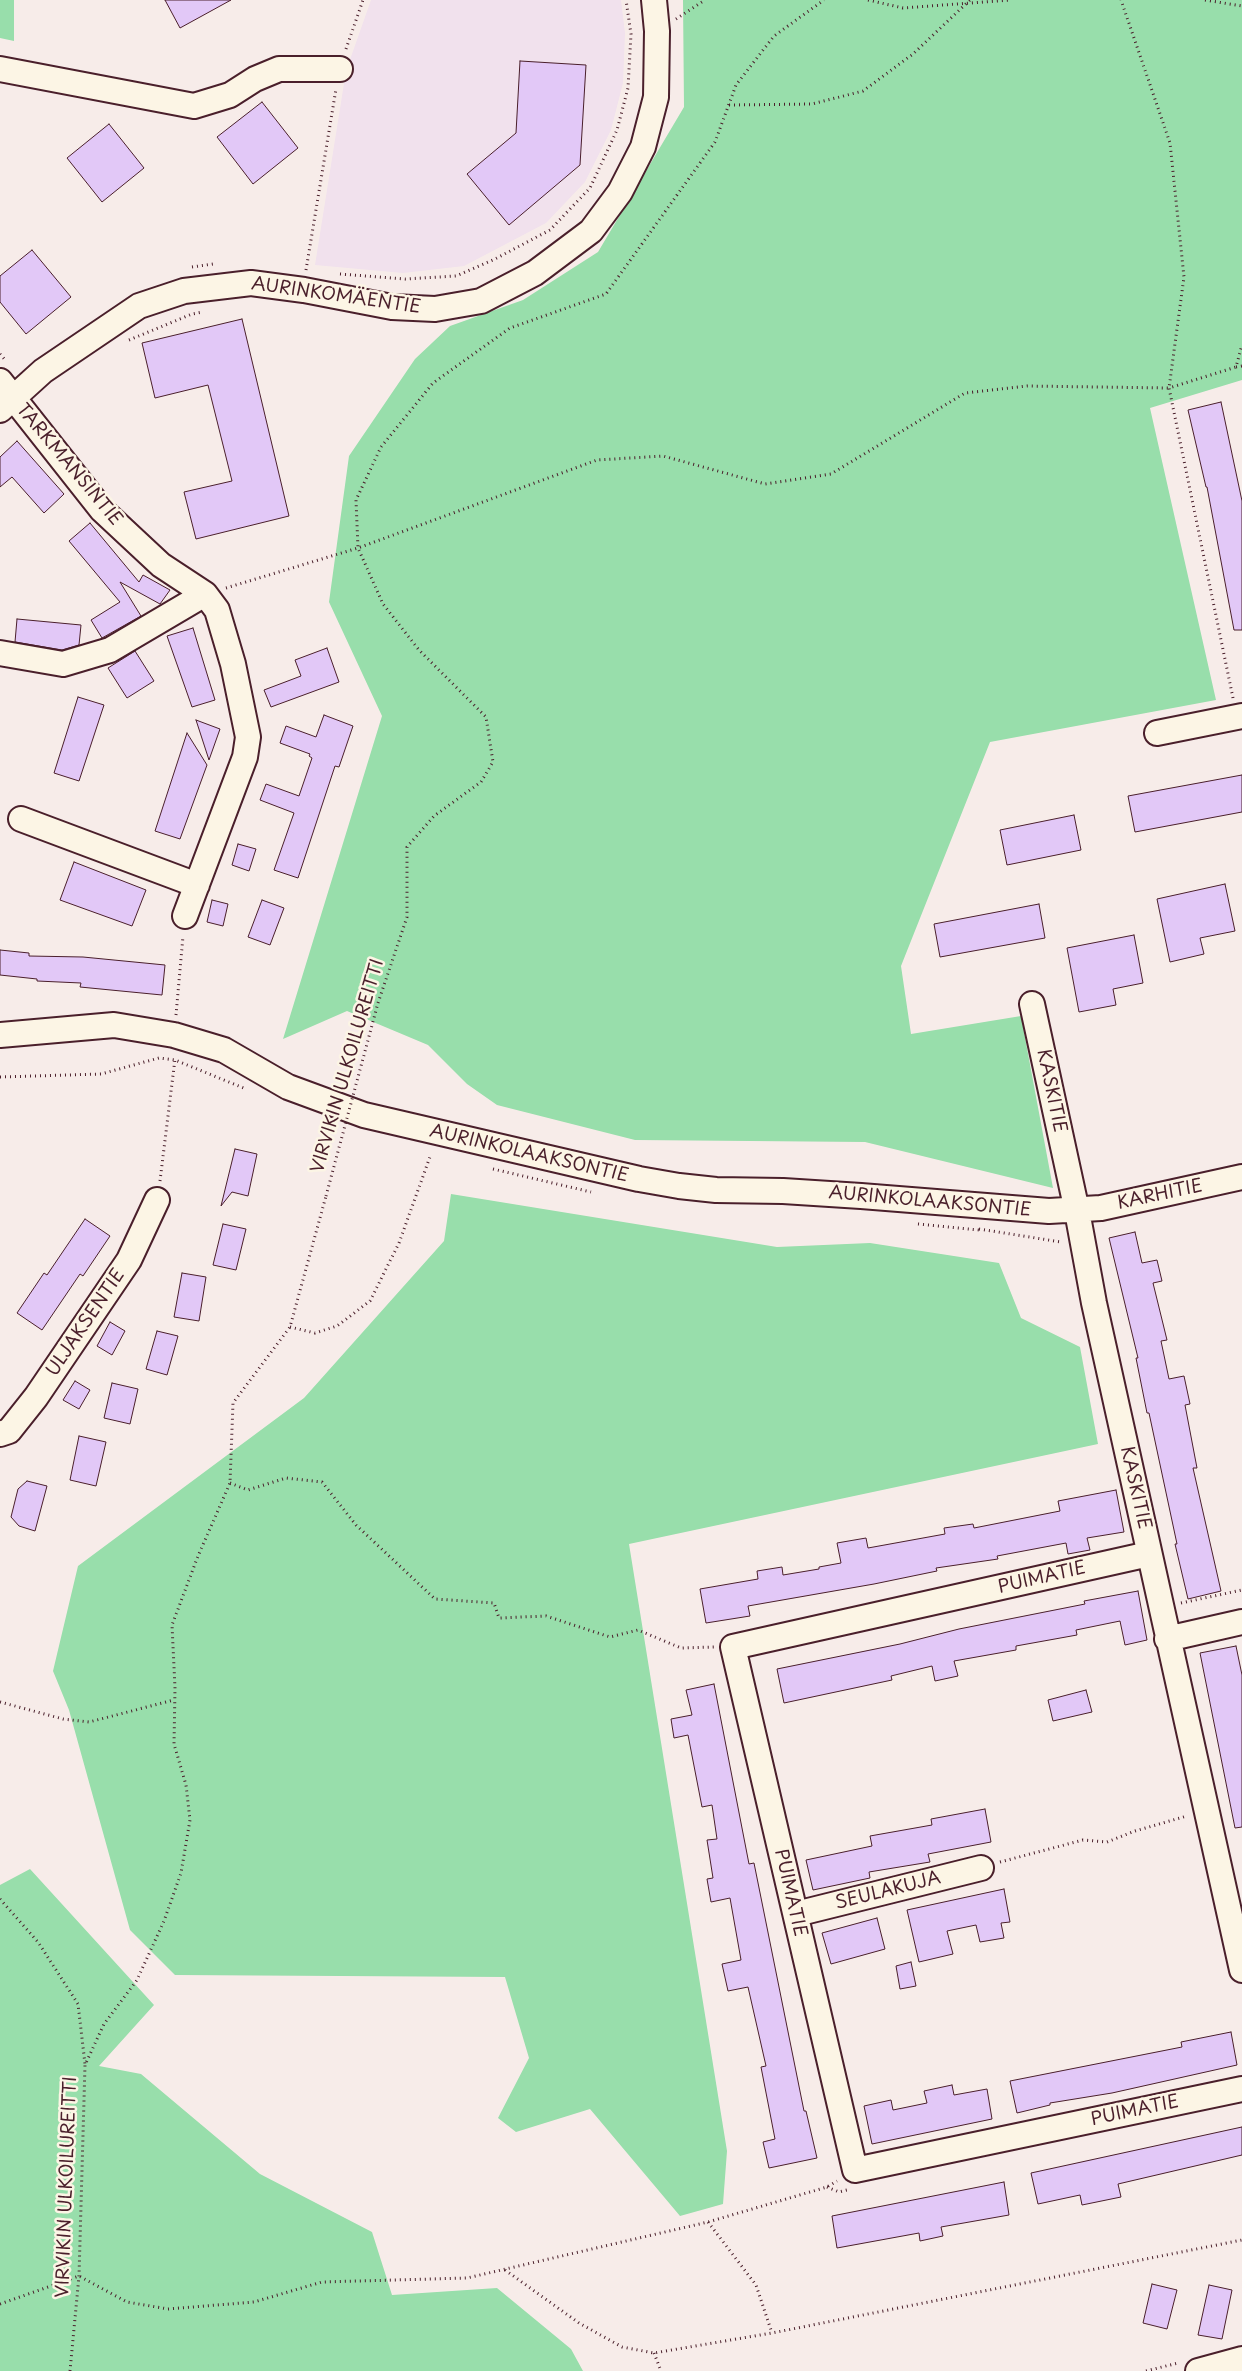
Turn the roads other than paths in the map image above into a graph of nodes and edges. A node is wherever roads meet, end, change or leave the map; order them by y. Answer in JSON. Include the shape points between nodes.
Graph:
{"nodes":[{"id":1,"x":654,"y":0,"type":"edge"},
{"id":2,"x":0,"y":69,"type":"edge"},
{"id":3,"x":340,"y":69,"type":"road end"},
{"id":4,"x":5,"y":397,"type":"edge"},
{"id":5,"x":205,"y":594,"type":"junction"},
{"id":6,"x":0,"y":653,"type":"edge"},
{"id":7,"x":1240,"y":716,"type":"edge"},
{"id":8,"x":1157,"y":733,"type":"dead end"},
{"id":9,"x":21,"y":819,"type":"dead end"},
{"id":10,"x":196,"y":885,"type":"junction"},
{"id":11,"x":185,"y":916,"type":"dead end"},
{"id":12,"x":1032,"y":1004,"type":"dead end"},
{"id":13,"x":0,"y":1035,"type":"edge"},
{"id":14,"x":1242,"y":1177,"type":"edge"},
{"id":15,"x":158,"y":1200,"type":"dead end"},
{"id":16,"x":1077,"y":1211,"type":"junction"},
{"id":17,"x":0,"y":1434,"type":"edge"},
{"id":18,"x":1149,"y":1554,"type":"junction"},
{"id":19,"x":1242,"y":1622,"type":"edge"},
{"id":20,"x":1167,"y":1639,"type":"junction"},
{"id":21,"x":980,"y":1868,"type":"road end"},
{"id":22,"x":796,"y":1914,"type":"junction"},
{"id":23,"x":1238,"y":1930,"type":"edge"},
{"id":24,"x":1242,"y":1970,"type":"edge"},
{"id":25,"x":1242,"y":2089,"type":"edge"},
{"id":26,"x":1242,"y":2359,"type":"edge"},
{"id":27,"x":1198,"y":2371,"type":"edge"}],
"edges":[{"from":1,"to":4,"type":"street","name":"AURINKOMÄENTIE","via":[[656,97],[640,154],[620,192],[591,232],[535,273],[480,300],[435,309],[392,307],[251,283],[184,291],[139,306]]},
{"from":2,"to":3,"type":"street","via":[[194,106],[230,95],[279,69]]},
{"from":4,"to":5,"type":"street","name":"TARKMANSINTIE","via":[[102,510],[161,565]]},
{"from":5,"to":6,"type":"street","via":[[110,650],[63,664]]},
{"from":5,"to":10,"type":"street","name":"TARKMANSINTIE","via":[[217,610],[233,664],[248,737],[245,756]]},
{"from":7,"to":8,"type":"street"},
{"from":9,"to":10,"type":"street"},
{"from":10,"to":11,"type":"street","name":"TARKMANSINTIE"},
{"from":12,"to":16,"type":"street","name":"KASKITIE"},
{"from":13,"to":16,"type":"street","name":"AURINKOLAAKSONTIE","via":[[114,1025],[174,1035],[224,1050],[288,1087],[364,1115],[639,1179],[716,1190],[783,1191],[1024,1211]]},
{"from":14,"to":16,"type":"street","name":"KARHITIE"},
{"from":15,"to":17,"type":"street","name":"ULJAKSENTIE","via":[[129,1260],[36,1397],[9,1431]]},
{"from":16,"to":18,"type":"street","name":"KASKITIE"},
{"from":18,"to":20,"type":"street","name":"KASKITIE"},
{"from":18,"to":22,"type":"street","name":"PUIMATIE","via":[[733,1647]]},
{"from":19,"to":20,"type":"street"},
{"from":20,"to":23,"type":"street","name":"KASKITIE","via":[[1206,1812]]},
{"from":21,"to":22,"type":"street","name":"SEULAKUJA"},
{"from":22,"to":25,"type":"street","name":"PUIMATIE","via":[[855,2170]]},
{"from":23,"to":24,"type":"street","name":"KASKITIE"},
{"from":26,"to":27,"type":"street"}]}
